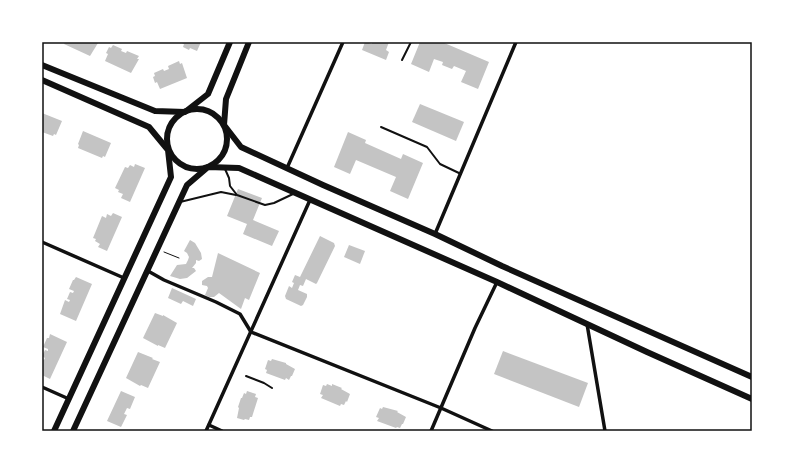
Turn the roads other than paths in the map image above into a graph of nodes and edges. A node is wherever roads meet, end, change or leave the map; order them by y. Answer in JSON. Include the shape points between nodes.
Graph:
{"nodes":[{"id":1,"x":230,"y":42,"type":"edge"},
{"id":2,"x":249,"y":42,"type":"edge"},
{"id":3,"x":343,"y":42,"type":"edge"},
{"id":4,"x":411,"y":42,"type":"edge"},
{"id":5,"x":516,"y":42,"type":"edge"},
{"id":6,"x":402,"y":60,"type":"dead end"},
{"id":7,"x":42,"y":64,"type":"edge"},
{"id":8,"x":42,"y":80,"type":"edge"},
{"id":9,"x":185,"y":112,"type":"junction"},
{"id":10,"x":224,"y":125,"type":"junction"},
{"id":11,"x":381,"y":126,"type":"dead end"},
{"id":12,"x":168,"y":150,"type":"junction"},
{"id":13,"x":208,"y":167,"type":"junction"},
{"id":14,"x":224,"y":168,"type":"junction"},
{"id":15,"x":287,"y":168,"type":"junction"},
{"id":16,"x":461,"y":174,"type":"junction"},
{"id":17,"x":295,"y":193,"type":"junction"},
{"id":18,"x":237,"y":195,"type":"junction"},
{"id":19,"x":310,"y":200,"type":"junction"},
{"id":20,"x":179,"y":203,"type":"junction"},
{"id":21,"x":435,"y":234,"type":"junction"},
{"id":22,"x":42,"y":242,"type":"edge"},
{"id":23,"x":148,"y":270,"type":"junction"},
{"id":24,"x":124,"y":278,"type":"junction"},
{"id":25,"x":498,"y":282,"type":"junction"},
{"id":26,"x":587,"y":324,"type":"junction"},
{"id":27,"x":251,"y":332,"type":"junction"},
{"id":28,"x":246,"y":376,"type":"dead end"},
{"id":29,"x":752,"y":377,"type":"edge"},
{"id":30,"x":42,"y":388,"type":"edge"},
{"id":31,"x":272,"y":388,"type":"dead end"},
{"id":32,"x":69,"y":399,"type":"junction"},
{"id":33,"x":752,"y":399,"type":"edge"},
{"id":34,"x":441,"y":408,"type":"junction"},
{"id":35,"x":209,"y":425,"type":"junction"},
{"id":36,"x":54,"y":431,"type":"edge"},
{"id":37,"x":74,"y":431,"type":"edge"},
{"id":38,"x":206,"y":431,"type":"edge"},
{"id":39,"x":222,"y":431,"type":"edge"},
{"id":40,"x":431,"y":431,"type":"edge"},
{"id":41,"x":492,"y":431,"type":"edge"},
{"id":42,"x":605,"y":431,"type":"edge"}],
"edges":[{"from":1,"to":9,"type":"main road","via":[[208,94]]},
{"from":2,"to":10,"type":"main road","via":[[226,99]]},
{"from":3,"to":15,"type":"street"},
{"from":4,"to":6,"type":"lane"},
{"from":5,"to":16,"type":"street"},
{"from":7,"to":9,"type":"main road","via":[[155,111]]},
{"from":8,"to":12,"type":"main road","via":[[149,127]]},
{"from":9,"to":10,"type":"main road","via":[[203,110],[211,113]]},
{"from":9,"to":12,"type":"main road","via":[[177,116],[167,132]]},
{"from":10,"to":13,"type":"main road","via":[[227,135],[223,154],[217,162]]},
{"from":10,"to":15,"type":"main road","via":[[241,147]]},
{"from":11,"to":16,"type":"lane","via":[[427,147],[440,164]]},
{"from":12,"to":13,"type":"main road","via":[[174,159],[189,169],[199,170]]},
{"from":12,"to":24,"type":"main road","via":[[171,177]]},
{"from":13,"to":14,"type":"main road"},
{"from":13,"to":20,"type":"main road","via":[[187,185]]},
{"from":14,"to":17,"type":"main road","via":[[239,168]]},
{"from":14,"to":18,"type":"lane","via":[[230,186]]},
{"from":15,"to":21,"type":"main road"},
{"from":16,"to":21,"type":"street"},
{"from":17,"to":18,"type":"lane","via":[[265,205]]},
{"from":17,"to":19,"type":"main road"},
{"from":18,"to":20,"type":"lane","via":[[221,192]]},
{"from":19,"to":25,"type":"main road"},
{"from":19,"to":27,"type":"street"},
{"from":20,"to":23,"type":"main road"},
{"from":21,"to":29,"type":"main road"},
{"from":22,"to":24,"type":"street"},
{"from":23,"to":27,"type":"street","via":[[164,280],[240,314]]},
{"from":23,"to":37,"type":"main road"},
{"from":24,"to":32,"type":"main road"},
{"from":25,"to":26,"type":"main road"},
{"from":25,"to":34,"type":"street"},
{"from":26,"to":33,"type":"main road"},
{"from":26,"to":42,"type":"street"},
{"from":27,"to":34,"type":"street"},
{"from":27,"to":35,"type":"street"},
{"from":28,"to":31,"type":"lane"},
{"from":30,"to":32,"type":"street"},
{"from":32,"to":36,"type":"main road"},
{"from":34,"to":40,"type":"street"},
{"from":34,"to":41,"type":"street"},
{"from":35,"to":38,"type":"street"},
{"from":35,"to":39,"type":"street"}]}
